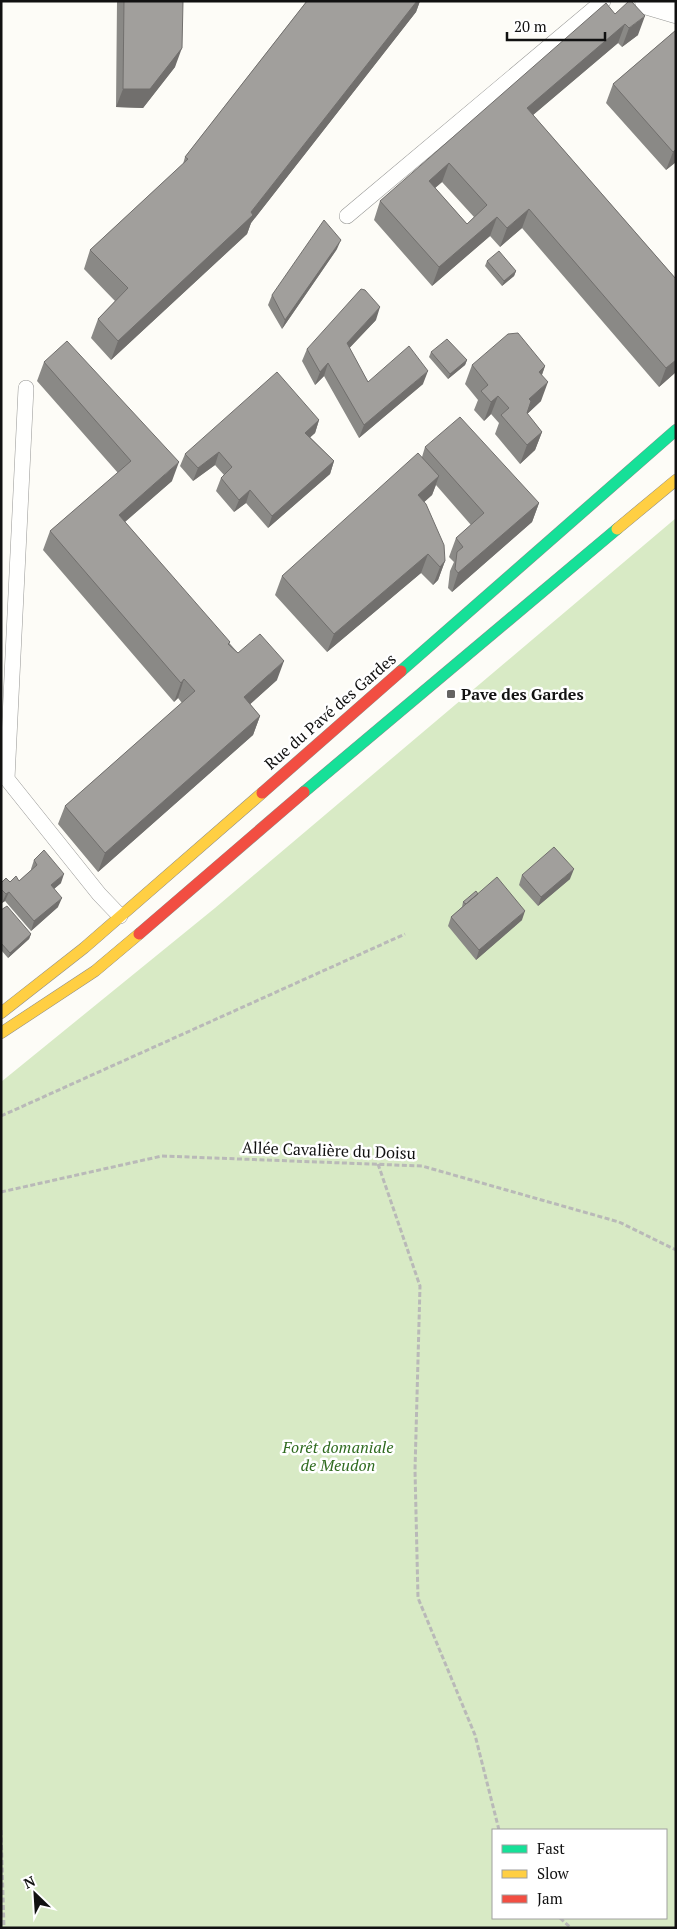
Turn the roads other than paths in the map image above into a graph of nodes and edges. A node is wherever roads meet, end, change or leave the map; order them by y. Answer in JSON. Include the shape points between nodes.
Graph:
{"nodes":[{"id":1,"x":603,"y":1,"type":"edge"},
{"id":2,"x":649,"y":1,"type":"edge"},
{"id":3,"x":676,"y":9,"type":"edge"},
{"id":4,"x":347,"y":216,"type":"dead end"},
{"id":5,"x":26,"y":388,"type":"dead end"},
{"id":6,"x":676,"y":430,"type":"edge"},
{"id":7,"x":676,"y":480,"type":"edge"},
{"id":8,"x":120,"y":916,"type":"junction"},
{"id":9,"x":1,"y":1012,"type":"edge"},
{"id":10,"x":1,"y":1033,"type":"edge"}],
"edges":[{"from":1,"to":4,"type":"lane"},
{"from":2,"to":3,"type":"street"},
{"from":5,"to":8,"type":"lane","via":[[7,779]]},
{"from":6,"to":8,"type":"main road","name":"Rue du Pavé des Gardes"},
{"from":7,"to":10,"type":"main road","via":[[95,971]]},
{"from":8,"to":9,"type":"main road","name":"Rue du Pavé des Gardes"}]}
